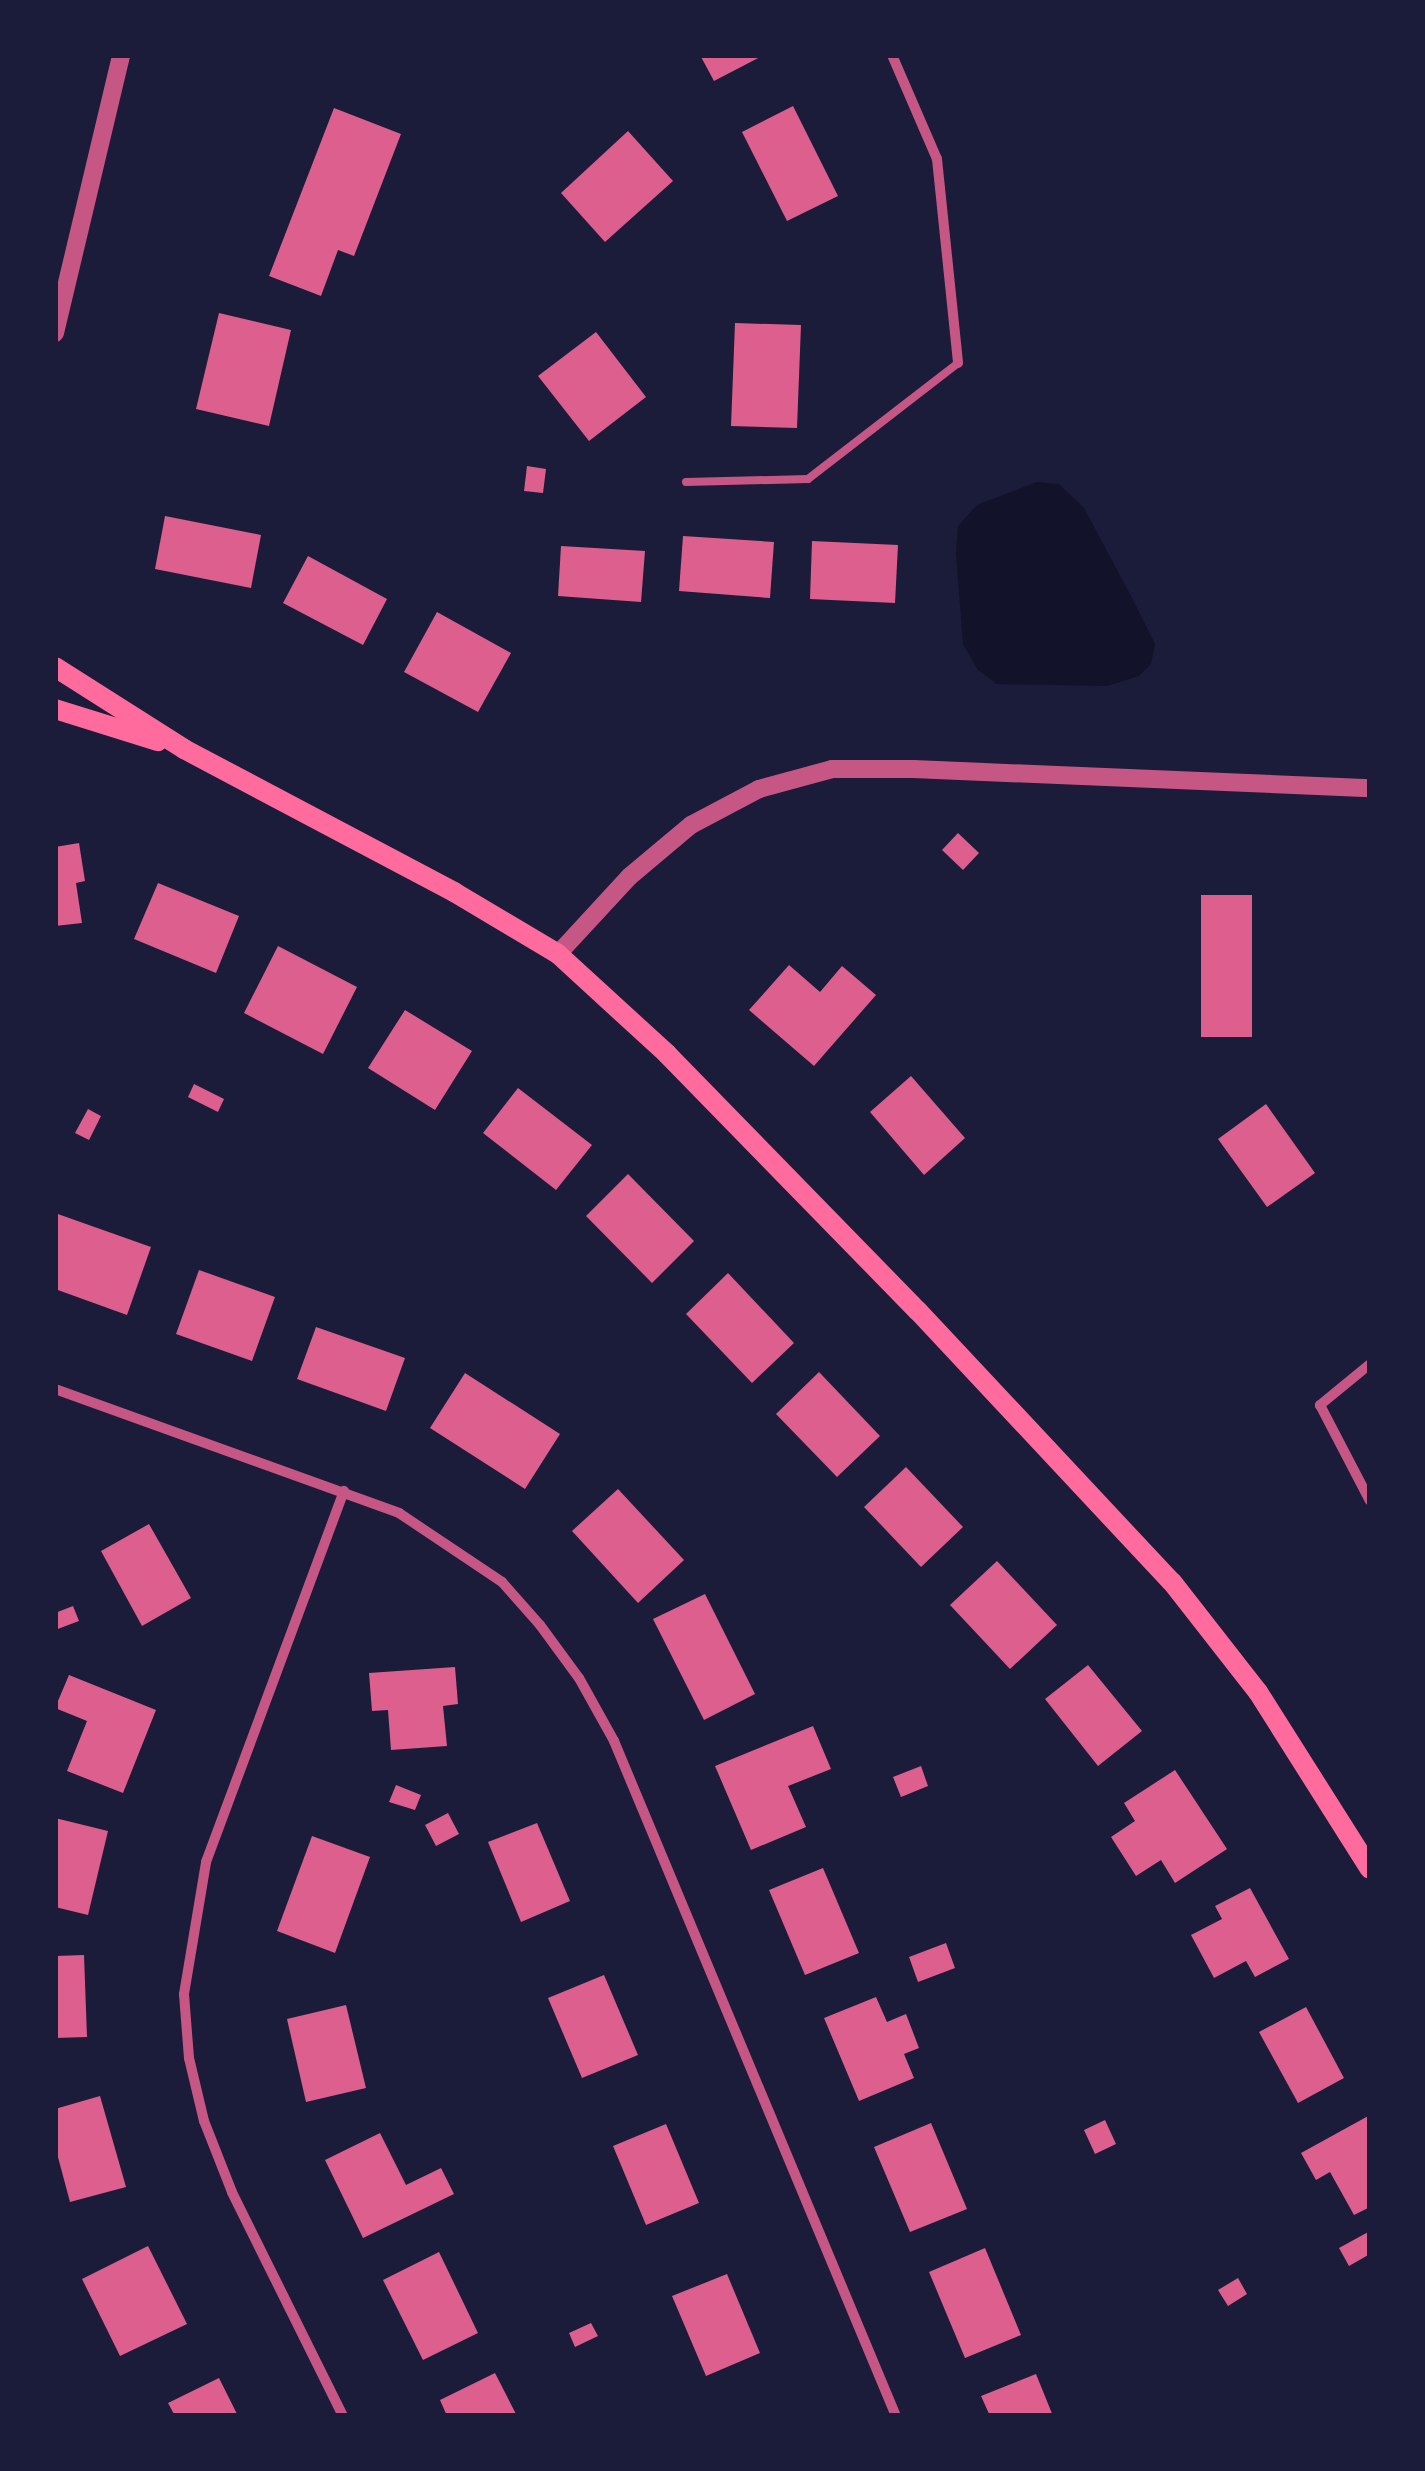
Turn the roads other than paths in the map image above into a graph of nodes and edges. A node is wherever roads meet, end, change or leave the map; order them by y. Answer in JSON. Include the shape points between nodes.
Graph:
{"nodes":[{"id":1,"x":121,"y":55,"type":"edge"},
{"id":2,"x":892,"y":55,"type":"edge"},
{"id":3,"x":55,"y":333,"type":"edge"},
{"id":4,"x":958,"y":362,"type":"joint"},
{"id":5,"x":686,"y":482,"type":"dead end"},
{"id":6,"x":55,"y":667,"type":"edge"},
{"id":7,"x":55,"y":710,"type":"edge"},
{"id":8,"x":184,"y":749,"type":"junction"},
{"id":9,"x":1370,"y":788,"type":"edge"},
{"id":10,"x":558,"y":954,"type":"junction"},
{"id":11,"x":1370,"y":1364,"type":"edge"},
{"id":12,"x":55,"y":1389,"type":"edge"},
{"id":13,"x":344,"y":1491,"type":"junction"},
{"id":14,"x":1370,"y":1502,"type":"edge"},
{"id":15,"x":1370,"y":1869,"type":"edge"},
{"id":16,"x":343,"y":2416,"type":"edge"},
{"id":17,"x":896,"y":2416,"type":"edge"}],
"edges":[{"from":1,"to":3,"type":"street"},
{"from":2,"to":4,"type":"street","via":[[938,159]]},
{"from":4,"to":5,"type":"lane","via":[[808,479]]},
{"from":6,"to":8,"type":"main road"},
{"from":7,"to":8,"type":"main road"},
{"from":8,"to":10,"type":"main road"},
{"from":9,"to":10,"type":"street","via":[[832,769],[760,789],[691,826],[630,877]]},
{"from":10,"to":15,"type":"main road","via":[[785,1171],[1172,1582],[1258,1692]]},
{"from":11,"to":14,"type":"street","via":[[1320,1405]]},
{"from":12,"to":13,"type":"street"},
{"from":13,"to":16,"type":"street","via":[[206,1862],[184,1994],[204,2122]]},
{"from":13,"to":17,"type":"street","via":[[399,1514],[502,1582],[579,1678],[614,1741]]}]}
